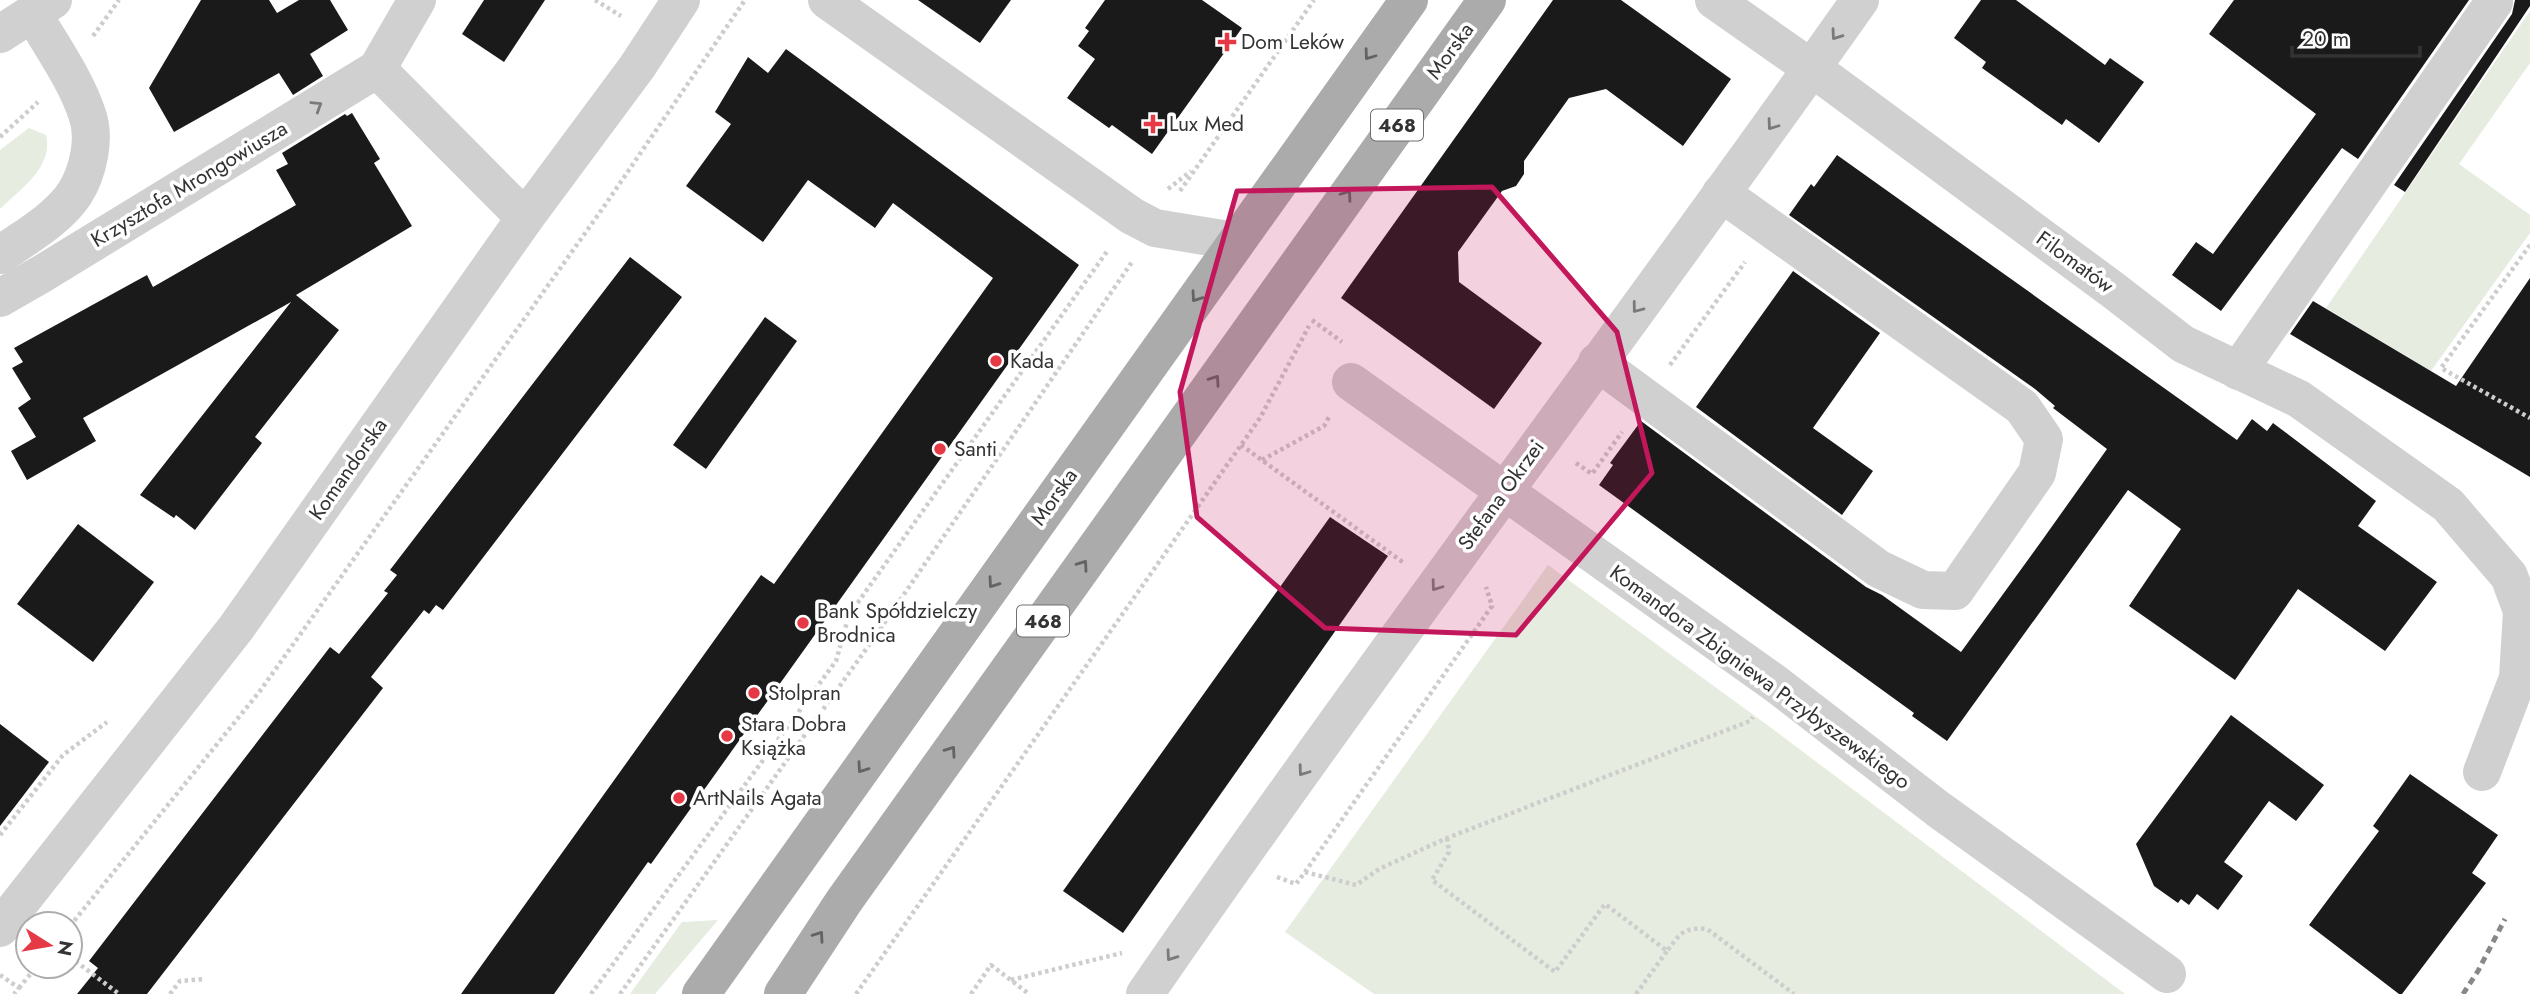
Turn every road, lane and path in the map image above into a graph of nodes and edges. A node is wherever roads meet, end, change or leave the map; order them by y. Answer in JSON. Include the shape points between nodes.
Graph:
{"nodes":[{"id":1,"x":417,"y":0,"type":"edge"},
{"id":2,"x":595,"y":0,"type":"edge"},
{"id":3,"x":681,"y":0,"type":"edge"},
{"id":4,"x":745,"y":0,"type":"edge"},
{"id":5,"x":827,"y":0,"type":"edge"},
{"id":6,"x":1314,"y":0,"type":"edge"},
{"id":7,"x":1409,"y":0,"type":"edge"},
{"id":8,"x":1487,"y":0,"type":"edge"},
{"id":9,"x":1714,"y":0,"type":"edge"},
{"id":10,"x":1860,"y":0,"type":"edge"},
{"id":11,"x":2494,"y":2,"type":"dead end"},
{"id":12,"x":43,"y":7,"type":"edge"},
{"id":13,"x":624,"y":17,"type":"dead end"},
{"id":14,"x":0,"y":34,"type":"edge"},
{"id":15,"x":65,"y":69,"type":"junction"},
{"id":16,"x":377,"y":69,"type":"junction"},
{"id":17,"x":1811,"y":69,"type":"junction"},
{"id":18,"x":0,"y":137,"type":"edge"},
{"id":19,"x":1194,"y":169,"type":"junction"},
{"id":20,"x":1721,"y":193,"type":"junction"},
{"id":21,"x":525,"y":218,"type":"junction"},
{"id":22,"x":1144,"y":222,"type":"junction"},
{"id":23,"x":1235,"y":242,"type":"junction"},
{"id":24,"x":2530,"y":245,"type":"edge"},
{"id":25,"x":0,"y":255,"type":"edge"},
{"id":26,"x":0,"y":298,"type":"edge"},
{"id":27,"x":1335,"y":337,"type":"dead end"},
{"id":28,"x":1597,"y":362,"type":"junction"},
{"id":29,"x":2238,"y":371,"type":"junction"},
{"id":30,"x":1351,"y":382,"type":"joint"},
{"id":31,"x":2530,"y":418,"type":"edge"},
{"id":32,"x":1241,"y":445,"type":"junction"},
{"id":33,"x":1262,"y":460,"type":"junction"},
{"id":34,"x":1503,"y":490,"type":"junction"},
{"id":35,"x":1414,"y":570,"type":"dead end"},
{"id":36,"x":1485,"y":584,"type":"dead end"},
{"id":37,"x":1776,"y":684,"type":"junction"},
{"id":38,"x":111,"y":719,"type":"dead end"},
{"id":39,"x":2482,"y":772,"type":"dead end"},
{"id":40,"x":0,"y":835,"type":"edge"},
{"id":41,"x":1447,"y":838,"type":"junction"},
{"id":42,"x":83,"y":910,"type":"edge"},
{"id":43,"x":0,"y":928,"type":"edge"},
{"id":44,"x":1667,"y":951,"type":"junction"},
{"id":45,"x":84,"y":968,"type":"edge"},
{"id":46,"x":2167,"y":974,"type":"dead end"},
{"id":47,"x":0,"y":975,"type":"edge"},
{"id":48,"x":205,"y":979,"type":"dead end"},
{"id":49,"x":26,"y":980,"type":"edge"},
{"id":50,"x":19,"y":988,"type":"junction"},
{"id":51,"x":13,"y":994,"type":"edge"},
{"id":52,"x":119,"y":994,"type":"edge"},
{"id":53,"x":170,"y":994,"type":"edge"},
{"id":54,"x":591,"y":994,"type":"edge"},
{"id":55,"x":620,"y":994,"type":"edge"},
{"id":56,"x":701,"y":994,"type":"edge"},
{"id":57,"x":783,"y":994,"type":"edge"},
{"id":58,"x":856,"y":994,"type":"edge"},
{"id":59,"x":971,"y":994,"type":"edge"},
{"id":60,"x":1029,"y":994,"type":"edge"},
{"id":61,"x":1145,"y":994,"type":"edge"},
{"id":62,"x":1636,"y":994,"type":"edge"},
{"id":63,"x":1794,"y":994,"type":"edge"}],
"edges":[{"from":1,"to":16,"type":"street","name":"Krzysztofa Mrongowiusza"},
{"from":2,"to":13,"type":"path"},
{"from":3,"to":21,"type":"street","name":"Komandorska"},
{"from":4,"to":42,"type":"path","via":[[260,691]]},
{"from":5,"to":22,"type":"street"},
{"from":6,"to":19,"type":"path"},
{"from":7,"to":23,"type":"main road","name":"Morska","one_way":true},
{"from":57,"to":8,"type":"main road","name":"Morska","number":"468","one_way":true,"via":[[852,889]]},
{"from":9,"to":17,"type":"street","name":"Filomatów"},
{"from":10,"to":17,"type":"street","name":"Stefana Okrzei","one_way":true},
{"from":11,"to":29,"type":"street"},
{"from":12,"to":14,"type":"street"},
{"from":12,"to":15,"type":"street"},
{"from":15,"to":18,"type":"path","via":[[41,100]]},
{"from":15,"to":25,"type":"street","via":[[88,116],[86,169],[75,193],[52,217]]},
{"from":16,"to":21,"type":"street"},
{"from":26,"to":16,"type":"street","name":"Krzysztofa Mrongowiusza","one_way":true},
{"from":17,"to":20,"type":"street","name":"Stefana Okrzei","one_way":true},
{"from":17,"to":29,"type":"street","name":"Filomatów","via":[[2183,344]]},
{"from":19,"to":22,"type":"path"},
{"from":19,"to":22,"type":"path"},
{"from":20,"to":28,"type":"street","name":"Stefana Okrzei","one_way":true},
{"from":20,"to":28,"type":"street","via":[[2022,407],[2044,439],[2037,473],[1955,591],[1923,590],[1879,569]]},
{"from":21,"to":43,"type":"street","name":"Komandorska","via":[[236,628]]},
{"from":22,"to":23,"type":"street"},
{"from":22,"to":54,"type":"path","via":[[849,615],[836,661]]},
{"from":22,"to":55,"type":"path","via":[[874,638]]},
{"from":23,"to":56,"type":"main road","name":"Morska","one_way":true},
{"from":24,"to":31,"type":"path","via":[[2441,369]]},
{"from":27,"to":32,"type":"path","via":[[1312,320]]},
{"from":28,"to":34,"type":"street","name":"Stefana Okrzei"},
{"from":29,"to":39,"type":"street","name":"Filomatów","via":[[2299,399],[2448,505],[2509,576],[2522,611],[2518,678]]},
{"from":30,"to":33,"type":"path","via":[[1324,426]]},
{"from":30,"to":34,"type":"street","name":"Komandora Zbigniewa Przybyszewskiego"},
{"from":32,"to":33,"type":"path"},
{"from":32,"to":58,"type":"path"},
{"from":33,"to":35,"type":"path"},
{"from":34,"to":37,"type":"street","name":"Komandora Zbigniewa Przybyszewskiego"},
{"from":34,"to":61,"type":"street","name":"Stefana Okrzei","one_way":true},
{"from":36,"to":41,"type":"path","via":[[1492,606],[1306,872],[1356,885],[1379,869]]},
{"from":37,"to":41,"type":"path","via":[[1750,721]]},
{"from":37,"to":46,"type":"street","name":"Komandora Zbigniewa Przybyszewskiego","via":[[1938,810]]},
{"from":38,"to":40,"type":"path","via":[[63,755]]},
{"from":41,"to":44,"type":"path","via":[[1449,852],[1432,880],[1555,972],[1605,904]]},
{"from":44,"to":62,"type":"path"},
{"from":44,"to":63,"type":"path","via":[[1681,932],[1707,929]]},
{"from":45,"to":52,"type":"path"},
{"from":47,"to":50,"type":"path"},
{"from":48,"to":53,"type":"path","via":[[180,981]]},
{"from":49,"to":50,"type":"path"},
{"from":50,"to":51,"type":"path"},
{"from":59,"to":60,"type":"path","via":[[991,965]]}]}
